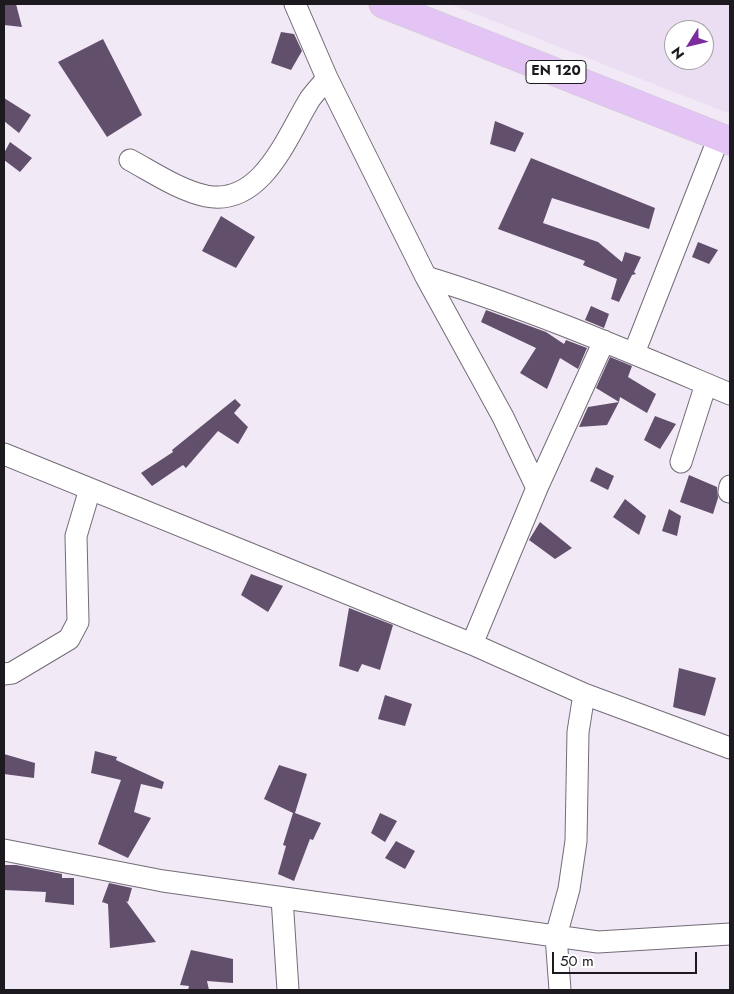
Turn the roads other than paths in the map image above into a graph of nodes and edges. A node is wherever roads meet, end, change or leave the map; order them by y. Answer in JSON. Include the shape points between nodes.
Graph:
{"nodes":[{"id":1,"x":295,"y":4,"type":"edge"},
{"id":2,"x":383,"y":4,"type":"edge"},
{"id":3,"x":327,"y":78,"type":"junction"},
{"id":4,"x":725,"y":139,"type":"edge"},
{"id":5,"x":130,"y":160,"type":"dead end"},
{"id":6,"x":426,"y":278,"type":"junction"},
{"id":7,"x":604,"y":341,"type":"junction"},
{"id":8,"x":634,"y":353,"type":"junction"},
{"id":9,"x":706,"y":384,"type":"junction"},
{"id":10,"x":730,"y":394,"type":"edge"},
{"id":11,"x":4,"y":454,"type":"edge"},
{"id":12,"x":681,"y":462,"type":"dead end"},
{"id":13,"x":537,"y":488,"type":"junction"},
{"id":14,"x":90,"y":489,"type":"junction"},
{"id":15,"x":472,"y":644,"type":"junction"},
{"id":16,"x":4,"y":674,"type":"edge"},
{"id":17,"x":584,"y":694,"type":"junction"},
{"id":18,"x":730,"y":748,"type":"edge"},
{"id":19,"x":4,"y":850,"type":"edge"},
{"id":20,"x":282,"y":898,"type":"junction"},
{"id":21,"x":730,"y":934,"type":"edge"},
{"id":22,"x":556,"y":936,"type":"junction"},
{"id":23,"x":288,"y":990,"type":"edge"},
{"id":24,"x":560,"y":990,"type":"edge"}],
"edges":[{"from":1,"to":3,"type":"street"},
{"from":2,"to":4,"type":"main road","number":"EN 120"},
{"from":3,"to":5,"type":"street","via":[[265,172],[248,188],[226,197],[206,196]]},
{"from":3,"to":6,"type":"street"},
{"from":4,"to":8,"type":"street"},
{"from":6,"to":7,"type":"street","via":[[500,300]]},
{"from":6,"to":13,"type":"street","via":[[503,417]]},
{"from":7,"to":8,"type":"street"},
{"from":7,"to":13,"type":"street"},
{"from":8,"to":9,"type":"street"},
{"from":9,"to":10,"type":"street"},
{"from":9,"to":12,"type":"street"},
{"from":11,"to":14,"type":"street"},
{"from":13,"to":15,"type":"street"},
{"from":14,"to":15,"type":"street"},
{"from":14,"to":16,"type":"street","via":[[76,536],[78,622],[69,639],[12,673]]},
{"from":15,"to":17,"type":"street"},
{"from":17,"to":18,"type":"street"},
{"from":17,"to":22,"type":"street","via":[[578,732],[576,841],[569,889]]},
{"from":19,"to":20,"type":"street"},
{"from":20,"to":22,"type":"street"},
{"from":20,"to":23,"type":"street"},
{"from":21,"to":22,"type":"street","via":[[598,942]]},
{"from":22,"to":24,"type":"street"}]}
